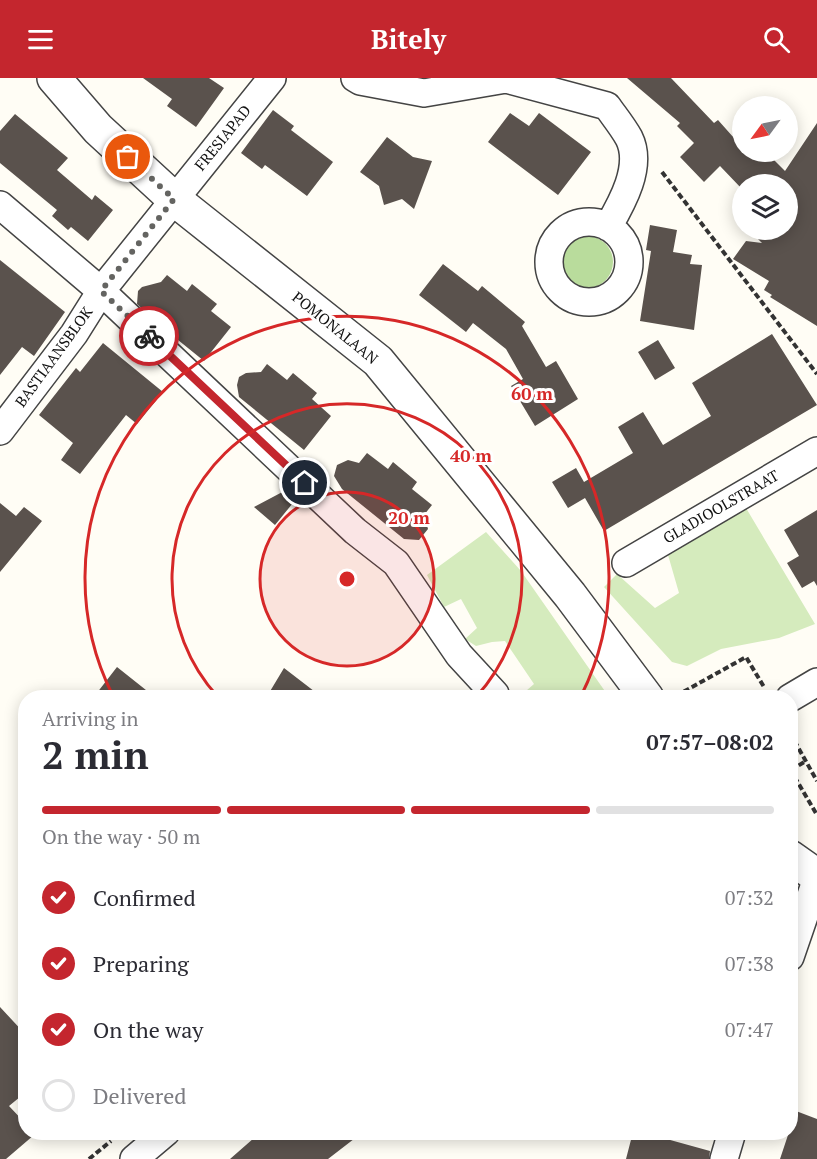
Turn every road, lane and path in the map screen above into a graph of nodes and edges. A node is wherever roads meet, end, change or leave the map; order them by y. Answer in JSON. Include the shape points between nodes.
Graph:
{"nodes":[{"id":1,"x":54,"y":78,"type":"edge"},
{"id":2,"x":272,"y":78,"type":"edge"},
{"id":3,"x":355,"y":78,"type":"edge"},
{"id":4,"x":630,"y":140,"type":"junction"},
{"id":5,"x":174,"y":199,"type":"junction"},
{"id":6,"x":0,"y":205,"type":"edge"},
{"id":7,"x":608,"y":227,"type":"dead end"},
{"id":8,"x":101,"y":291,"type":"junction"},
{"id":9,"x":817,"y":374,"type":"edge"},
{"id":10,"x":0,"y":430,"type":"edge"},
{"id":11,"x":817,"y":451,"type":"edge"},
{"id":12,"x":626,"y":563,"type":"dead end"},
{"id":13,"x":817,"y":682,"type":"edge"},
{"id":14,"x":765,"y":687,"type":"dead end"},
{"id":15,"x":491,"y":690,"type":"edge"},
{"id":16,"x":640,"y":690,"type":"edge"},
{"id":17,"x":688,"y":690,"type":"edge"},
{"id":18,"x":798,"y":693,"type":"edge"},
{"id":19,"x":798,"y":747,"type":"edge"},
{"id":20,"x":806,"y":761,"type":"junction"},
{"id":21,"x":798,"y":766,"type":"edge"},
{"id":22,"x":817,"y":781,"type":"edge"},
{"id":23,"x":798,"y":782,"type":"edge"},
{"id":24,"x":817,"y":815,"type":"edge"},
{"id":25,"x":798,"y":863,"type":"edge"},
{"id":26,"x":817,"y":877,"type":"edge"},
{"id":27,"x":798,"y":933,"type":"edge"},
{"id":28,"x":112,"y":1140,"type":"edge"},
{"id":29,"x":157,"y":1140,"type":"edge"},
{"id":30,"x":730,"y":1140,"type":"edge"},
{"id":31,"x":89,"y":1159,"type":"edge"},
{"id":32,"x":134,"y":1159,"type":"edge"},
{"id":33,"x":724,"y":1159,"type":"edge"}],
"edges":[{"from":1,"to":5,"type":"street","name":"POMONALAAN","via":[[98,129]]},
{"from":2,"to":5,"type":"street","name":"FRESIAPAD"},
{"from":3,"to":4,"type":"street","via":[[424,93],[506,79],[607,106]]},
{"from":4,"to":7,"type":"street","via":[[634,168],[624,200]]},
{"from":4,"to":9,"type":"path","via":[[651,158]]},
{"from":5,"to":8,"type":"street","name":"BASTIAANSBLOK"},
{"from":5,"to":16,"type":"street","name":"POMONALAAN","via":[[378,361],[570,595]]},
{"from":6,"to":8,"type":"street"},
{"from":8,"to":10,"type":"street","name":"BASTIAANSBLOK","via":[[74,334]]},
{"from":8,"to":15,"type":"street","via":[[356,531],[396,563],[459,655]]},
{"from":11,"to":12,"type":"street","name":"GLADIOOLSTRAAT"},
{"from":13,"to":18,"type":"street"},
{"from":14,"to":17,"type":"path","via":[[746,657]]},
{"from":19,"to":20,"type":"path"},
{"from":20,"to":21,"type":"path"},
{"from":20,"to":22,"type":"path"},
{"from":23,"to":24,"type":"path"},
{"from":25,"to":26,"type":"street"},
{"from":26,"to":27,"type":"street"},
{"from":28,"to":31,"type":"path"},
{"from":29,"to":32,"type":"street"},
{"from":30,"to":33,"type":"street"}]}
